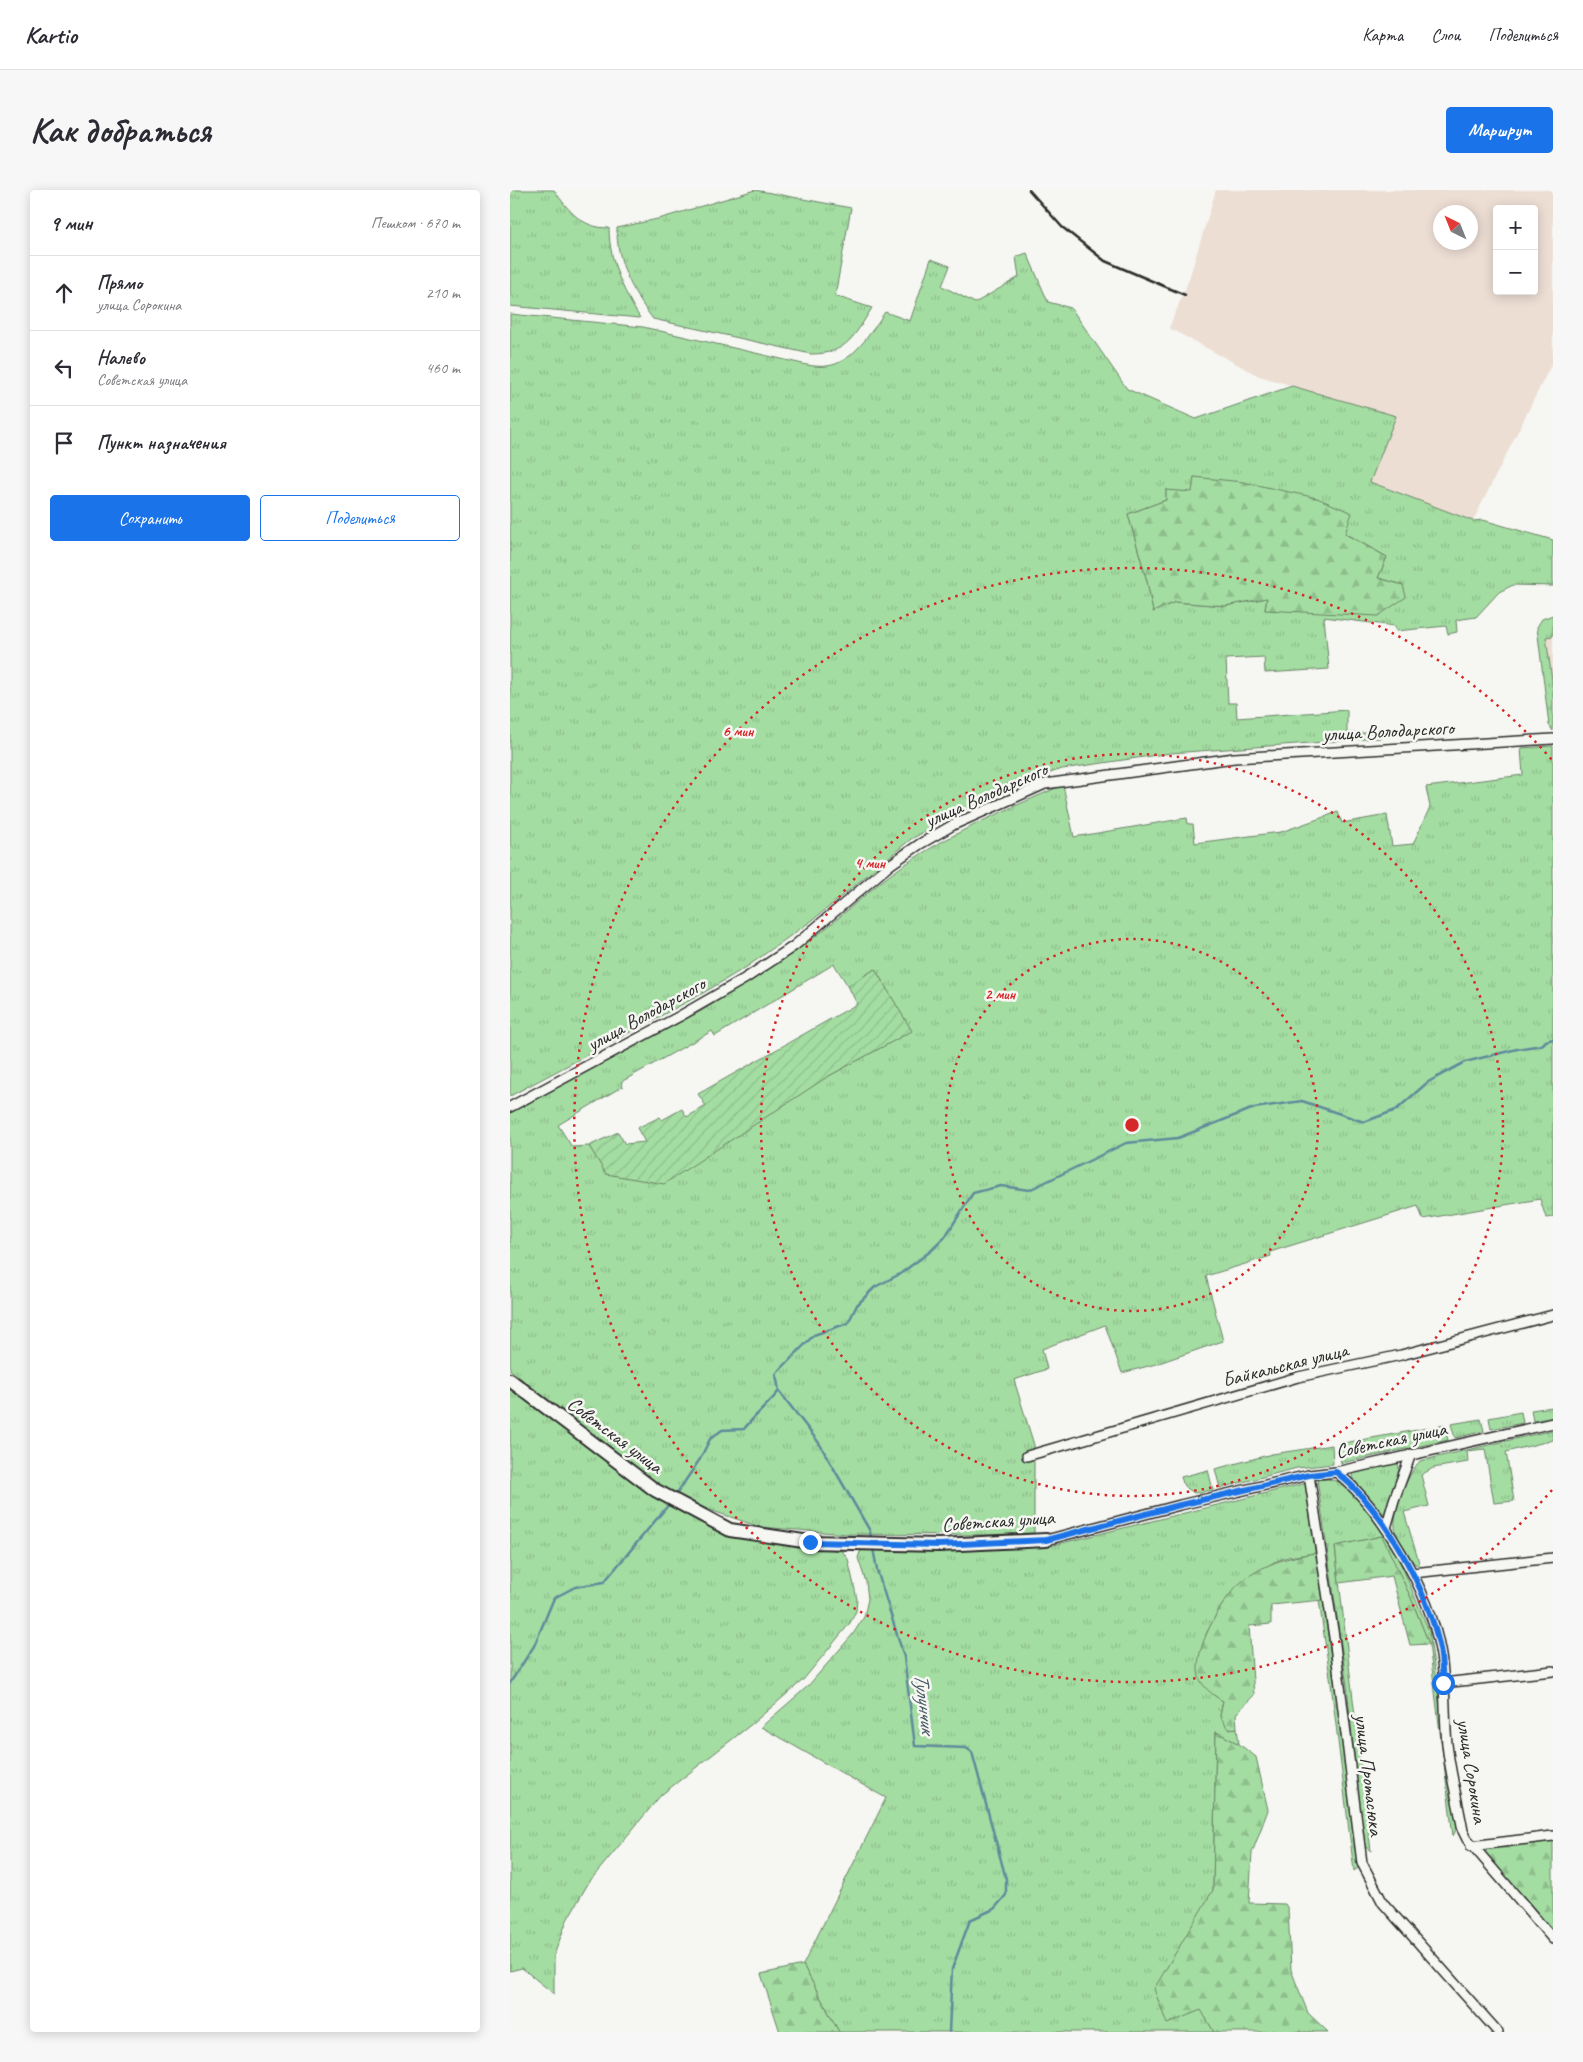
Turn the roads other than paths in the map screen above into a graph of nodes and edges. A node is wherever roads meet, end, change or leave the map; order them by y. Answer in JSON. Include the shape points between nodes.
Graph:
{"nodes":[{"id":1,"x":1553,"y":739,"type":"edge"},
{"id":2,"x":510,"y":1107,"type":"edge"},
{"id":3,"x":1553,"y":1315,"type":"edge"},
{"id":4,"x":510,"y":1380,"type":"edge"},
{"id":5,"x":1553,"y":1423,"type":"edge"},
{"id":6,"x":1411,"y":1454,"type":"junction"},
{"id":7,"x":1027,"y":1456,"type":"dead end"},
{"id":8,"x":1336,"y":1472,"type":"junction"},
{"id":9,"x":1309,"y":1475,"type":"junction"},
{"id":10,"x":1386,"y":1528,"type":"junction"},
{"id":11,"x":1046,"y":1540,"type":"joint"},
{"id":12,"x":1553,"y":1558,"type":"edge"},
{"id":13,"x":1413,"y":1573,"type":"junction"},
{"id":14,"x":1553,"y":1671,"type":"edge"},
{"id":15,"x":1443,"y":1683,"type":"junction"},
{"id":16,"x":1553,"y":1836,"type":"edge"},
{"id":17,"x":1471,"y":1846,"type":"junction"},
{"id":18,"x":1553,"y":1938,"type":"edge"},
{"id":19,"x":1498,"y":2032,"type":"edge"}],
"edges":[{"from":1,"to":2,"type":"street","name":"улица Володарского","via":[[1234,758],[1045,784],[953,825],[920,844],[794,946],[746,978]]},
{"from":3,"to":7,"type":"street","name":"Байкальская улица","via":[[1400,1355],[1298,1377]]},
{"from":4,"to":11,"type":"street","name":"Советская улица","via":[[655,1490],[730,1530],[810,1542],[939,1545]]},
{"from":5,"to":6,"type":"street","name":"Советская улица"},
{"from":6,"to":8,"type":"street","name":"Советская улица"},
{"from":6,"to":10,"type":"street"},
{"from":8,"to":9,"type":"street","name":"Советская улица"},
{"from":8,"to":10,"type":"street","name":"улица Сорокина","via":[[1349,1482]]},
{"from":9,"to":11,"type":"street","name":"Советская улица"},
{"from":9,"to":19,"type":"street","name":"улица Протасюка","via":[[1334,1637],[1362,1863],[1383,1902]]},
{"from":10,"to":13,"type":"street","name":"улица Сорокина"},
{"from":12,"to":13,"type":"street"},
{"from":13,"to":15,"type":"street","name":"улица Сорокина","via":[[1436,1633]]},
{"from":14,"to":15,"type":"street"},
{"from":15,"to":17,"type":"street","name":"улица Сорокина","via":[[1447,1746],[1463,1831]]},
{"from":16,"to":17,"type":"street"},
{"from":17,"to":18,"type":"street","name":"улица Сорокина"}]}
